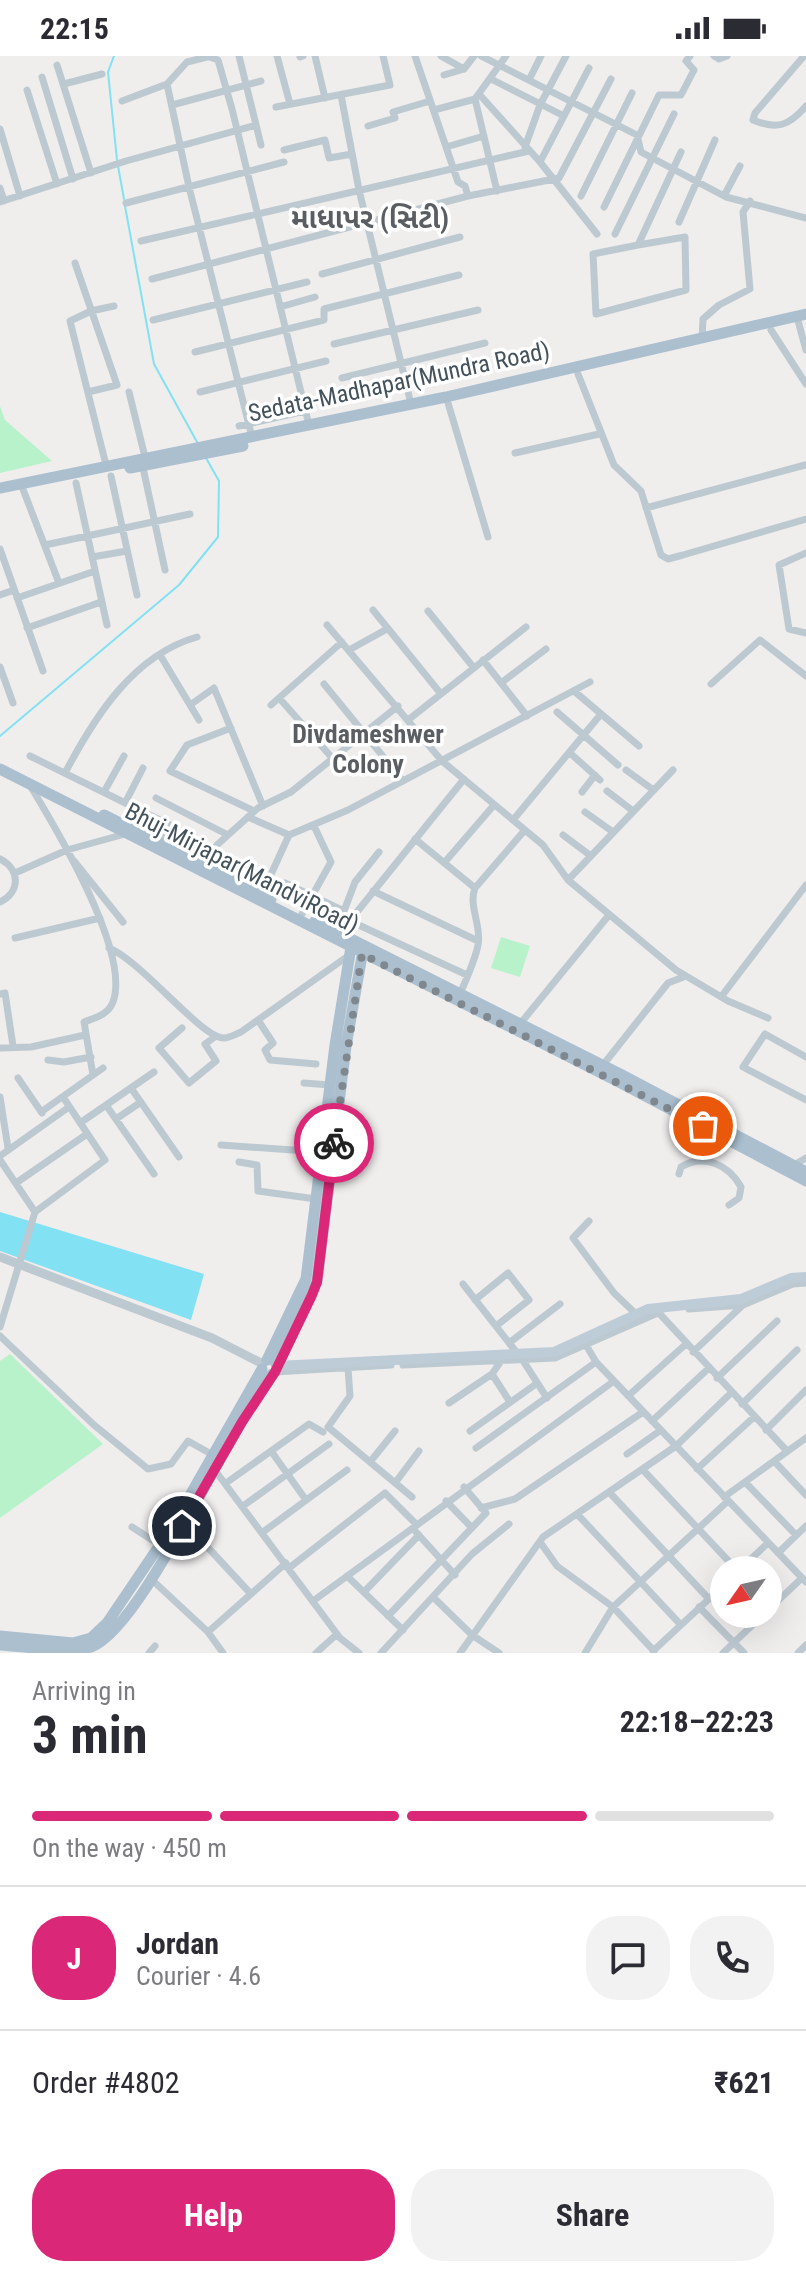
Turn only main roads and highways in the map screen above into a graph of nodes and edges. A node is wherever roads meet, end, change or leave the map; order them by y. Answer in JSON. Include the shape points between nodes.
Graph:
{"nodes":[{"id":1,"x":802,"y":319,"type":"edge"},
{"id":2,"x":216,"y":446,"type":"junction"},
{"id":3,"x":143,"y":460,"type":"junction"},
{"id":4,"x":0,"y":488,"type":"edge"},
{"id":5,"x":22,"y":488,"type":"junction"},
{"id":6,"x":0,"y":496,"type":"edge"},
{"id":7,"x":0,"y":762,"type":"edge"},
{"id":8,"x":0,"y":769,"type":"edge"},
{"id":9,"x":356,"y":948,"type":"junction"},
{"id":10,"x":806,"y":1172,"type":"edge"},
{"id":11,"x":806,"y":1181,"type":"edge"},
{"id":12,"x":806,"y":1280,"type":"edge"},
{"id":13,"x":270,"y":1367,"type":"junction"},
{"id":14,"x":0,"y":1636,"type":"edge"},
{"id":15,"x":0,"y":1645,"type":"edge"},
{"id":16,"x":74,"y":1652,"type":"edge"}],
"edges":[{"from":1,"to":2,"type":"main road","name":"Sedata-Madhapar(Mundra Road)"},
{"from":1,"to":2,"type":"main road","name":"Sedata-Madhapar(Mundra Road)","via":[[448,403]]},
{"from":2,"to":3,"type":"main road","name":"Sedata-Madhapar(Mundra Road)"},
{"from":3,"to":5,"type":"main road","name":"Sedata-Madhapar(Mundra Road)"},
{"from":3,"to":5,"type":"main road","name":"Sedata-Madhapar(Mundra Road)"},
{"from":4,"to":5,"type":"main road","name":"Sedata-Madhapar(Mundra Road)"},
{"from":5,"to":6,"type":"main road","name":"Sedata-Madhapar(Mundra Road)"},
{"from":7,"to":9,"type":"main road","name":"Bhuj-Mirjapar(MandviRoad)","via":[[340,933]]},
{"from":8,"to":9,"type":"main road","name":"Bhuj-Mirjapar(MandviRoad)"},
{"from":9,"to":10,"type":"main road","name":"Bhuj-Mirjapar(MandviRoad)","via":[[603,1065]]},
{"from":9,"to":11,"type":"main road","name":"Bhuj-Mirjapar(MandviRoad)"},
{"from":9,"to":13,"type":"main road","via":[[330,1085],[306,1279]]},
{"from":9,"to":13,"type":"main road","via":[[317,1282]]},
{"from":12,"to":13,"type":"main road","via":[[791,1278],[741,1299],[668,1304],[566,1349],[520,1356]]},
{"from":13,"to":14,"type":"main road","via":[[126,1600],[91,1638],[73,1643]]},
{"from":13,"to":16,"type":"main road","via":[[150,1578],[113,1629],[95,1646]]},
{"from":15,"to":16,"type":"main road"}]}
